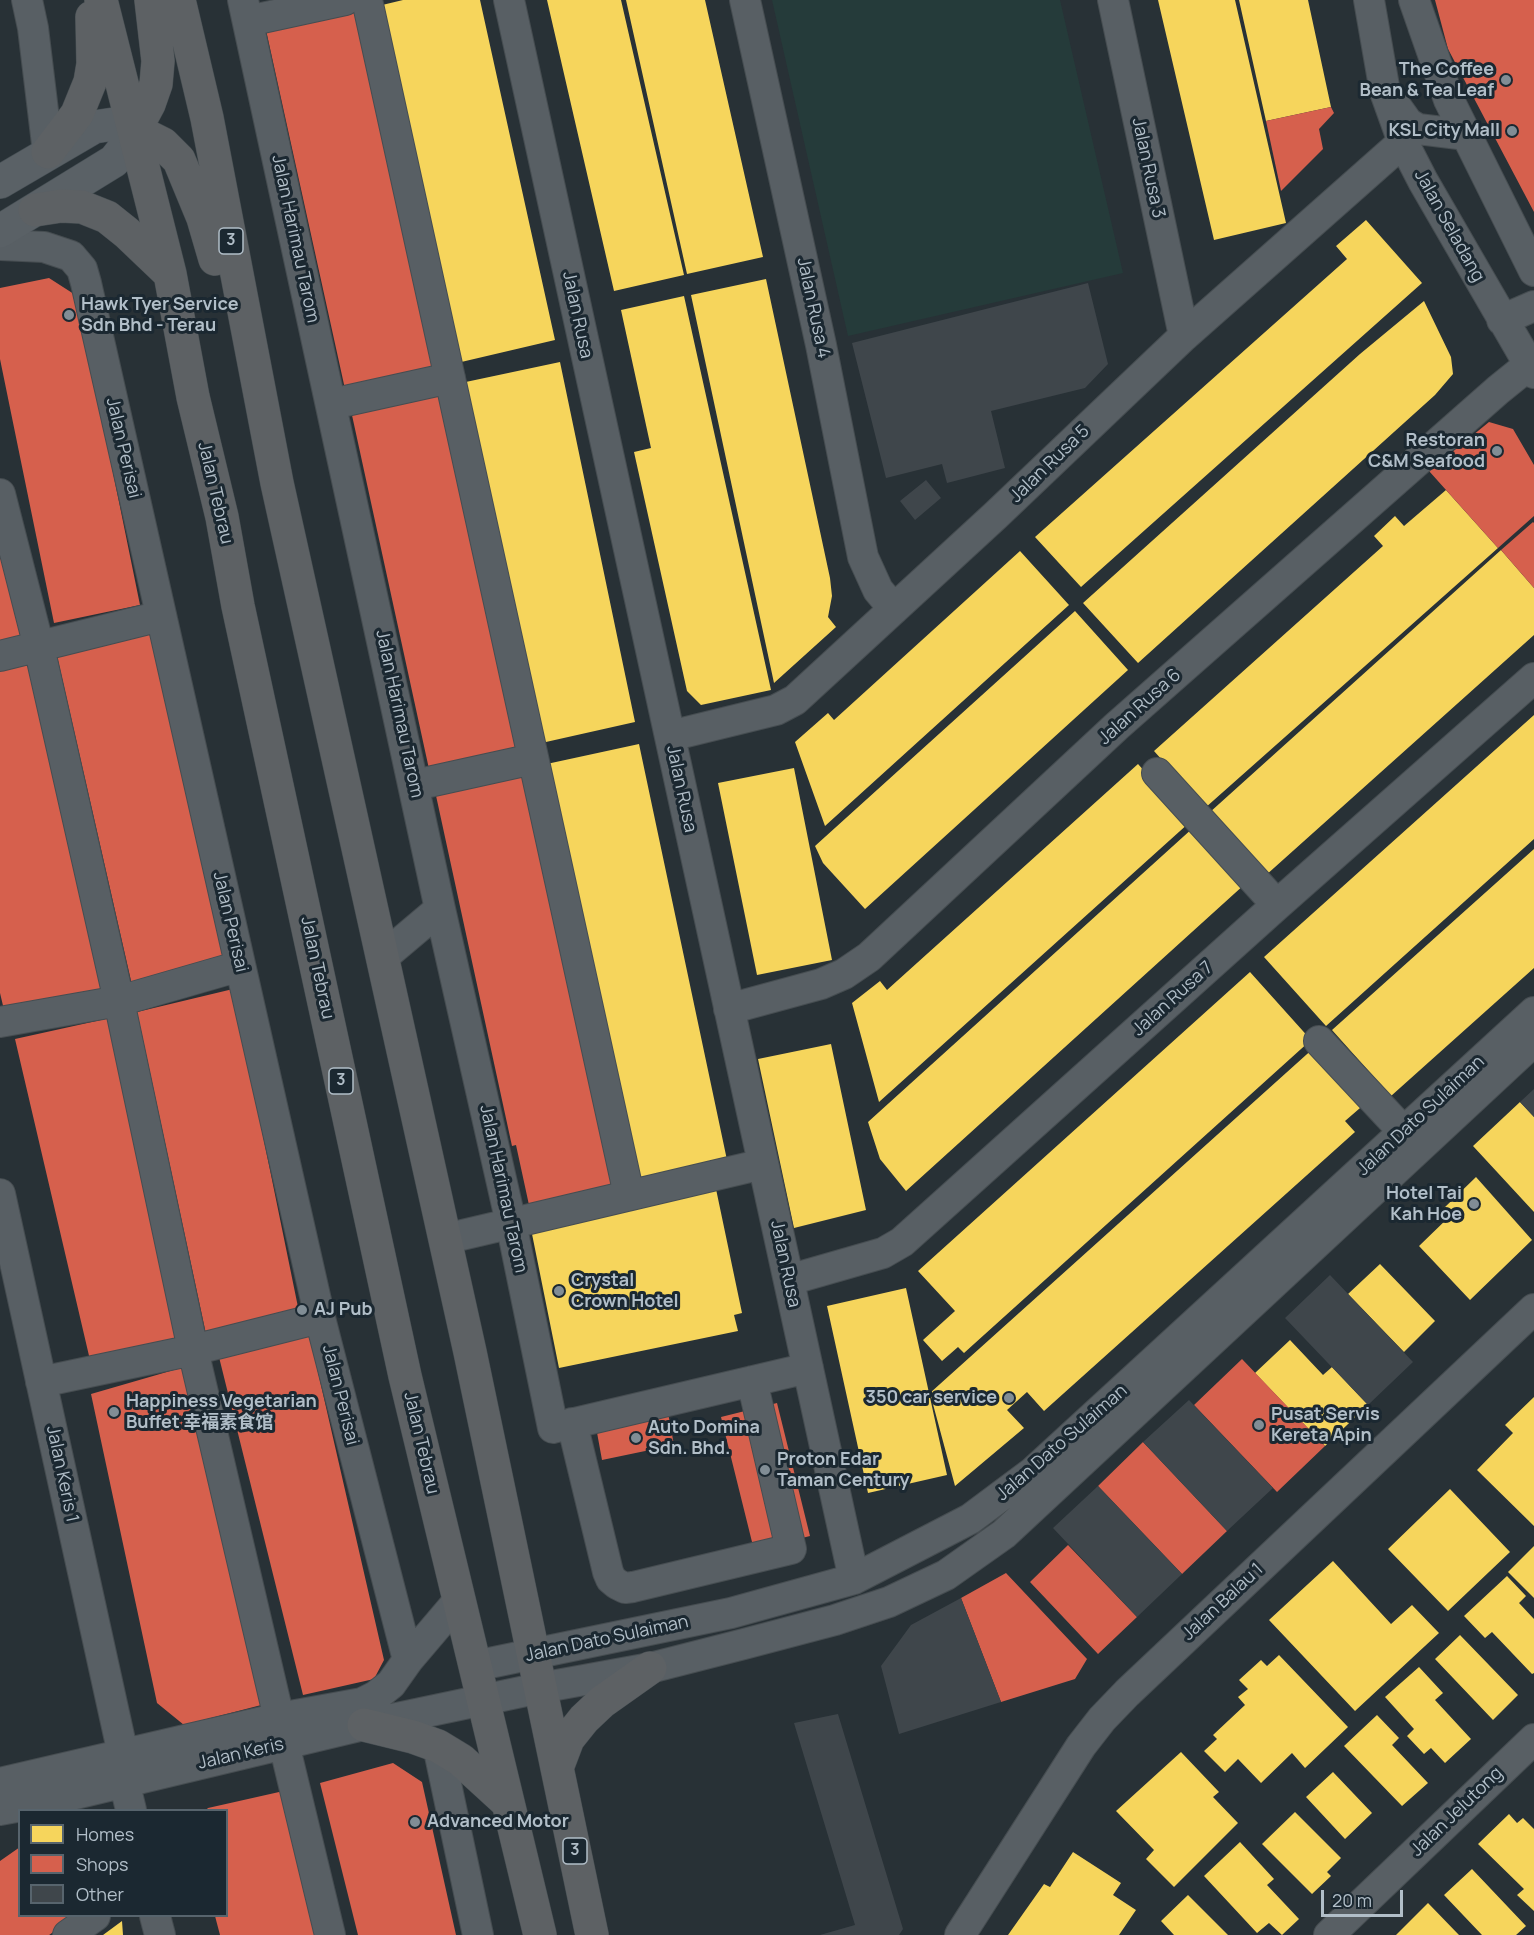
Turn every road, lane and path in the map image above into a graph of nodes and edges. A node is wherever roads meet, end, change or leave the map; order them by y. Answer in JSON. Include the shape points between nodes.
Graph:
{"nodes":[{"id":1,"x":27,"y":0,"type":"edge"},
{"id":2,"x":92,"y":0,"type":"edge"},
{"id":3,"x":101,"y":0,"type":"edge"},
{"id":4,"x":151,"y":0,"type":"edge"},
{"id":5,"x":178,"y":0,"type":"edge"},
{"id":6,"x":345,"y":0,"type":"edge"},
{"id":7,"x":367,"y":0,"type":"edge"},
{"id":8,"x":509,"y":0,"type":"edge"},
{"id":9,"x":745,"y":0,"type":"edge"},
{"id":10,"x":1113,"y":0,"type":"edge"},
{"id":11,"x":1369,"y":0,"type":"edge"},
{"id":12,"x":1414,"y":0,"type":"edge"},
{"id":13,"x":245,"y":11,"type":"edge"},
{"id":14,"x":1385,"y":92,"type":"junction"},
{"id":15,"x":135,"y":130,"type":"junction"},
{"id":16,"x":1467,"y":135,"type":"junction"},
{"id":17,"x":1403,"y":142,"type":"junction"},
{"id":18,"x":48,"y":152,"type":"junction"},
{"id":19,"x":0,"y":182,"type":"edge"},
{"id":20,"x":35,"y":210,"type":"junction"},
{"id":21,"x":0,"y":231,"type":"edge"},
{"id":22,"x":0,"y":245,"type":"edge"},
{"id":23,"x":1534,"y":271,"type":"edge"},
{"id":24,"x":170,"y":274,"type":"junction"},
{"id":25,"x":1534,"y":306,"type":"edge"},
{"id":26,"x":1502,"y":320,"type":"junction"},
{"id":27,"x":1184,"y":336,"type":"junction"},
{"id":28,"x":1532,"y":369,"type":"edge"},
{"id":29,"x":450,"y":378,"type":"junction"},
{"id":30,"x":332,"y":404,"type":"junction"},
{"id":31,"x":277,"y":483,"type":"junction"},
{"id":32,"x":0,"y":494,"type":"edge"},
{"id":33,"x":894,"y":609,"type":"junction"},
{"id":34,"x":161,"y":615,"type":"junction"},
{"id":35,"x":39,"y":647,"type":"junction"},
{"id":36,"x":0,"y":656,"type":"edge"},
{"id":37,"x":1534,"y":678,"type":"edge"},
{"id":38,"x":670,"y":736,"type":"junction"},
{"id":39,"x":533,"y":759,"type":"junction"},
{"id":40,"x":1157,"y":773,"type":"dead end"},
{"id":41,"x":415,"y":785,"type":"junction"},
{"id":42,"x":1277,"y":905,"type":"junction"},
{"id":43,"x":440,"y":909,"type":"junction"},
{"id":44,"x":382,"y":958,"type":"junction"},
{"id":45,"x":240,"y":966,"type":"junction"},
{"id":46,"x":119,"y":1001,"type":"junction"},
{"id":47,"x":729,"y":1009,"type":"junction"},
{"id":48,"x":1534,"y":1012,"type":"edge"},
{"id":49,"x":0,"y":1022,"type":"edge"},
{"id":50,"x":1319,"y":1041,"type":"dead end"},
{"id":51,"x":1534,"y":1041,"type":"edge"},
{"id":52,"x":1404,"y":1132,"type":"junction"},
{"id":53,"x":763,"y":1164,"type":"junction"},
{"id":54,"x":0,"y":1194,"type":"edge"},
{"id":55,"x":629,"y":1195,"type":"junction"},
{"id":56,"x":511,"y":1223,"type":"junction"},
{"id":57,"x":445,"y":1239,"type":"junction"},
{"id":58,"x":7,"y":1263,"type":"edge"},
{"id":59,"x":789,"y":1280,"type":"junction"},
{"id":60,"x":1534,"y":1309,"type":"edge"},
{"id":61,"x":320,"y":1318,"type":"junction"},
{"id":62,"x":193,"y":1350,"type":"junction"},
{"id":63,"x":808,"y":1368,"type":"junction"},
{"id":64,"x":752,"y":1381,"type":"junction"},
{"id":65,"x":41,"y":1382,"type":"junction"},
{"id":66,"x":563,"y":1426,"type":"junction"},
{"id":67,"x":854,"y":1579,"type":"junction"},
{"id":68,"x":459,"y":1600,"type":"junction"},
{"id":69,"x":534,"y":1655,"type":"junction"},
{"id":70,"x":408,"y":1660,"type":"junction"},
{"id":71,"x":475,"y":1666,"type":"junction"},
{"id":72,"x":650,"y":1668,"type":"junction"},
{"id":73,"x":540,"y":1688,"type":"junction"},
{"id":74,"x":483,"y":1700,"type":"junction"},
{"id":75,"x":364,"y":1725,"type":"junction"},
{"id":76,"x":282,"y":1731,"type":"junction"},
{"id":77,"x":1534,"y":1739,"type":"edge"},
{"id":78,"x":438,"y":1746,"type":"junction"},
{"id":79,"x":124,"y":1767,"type":"junction"},
{"id":80,"x":557,"y":1768,"type":"junction"},
{"id":81,"x":0,"y":1783,"type":"edge"},
{"id":82,"x":508,"y":1803,"type":"junction"},
{"id":83,"x":30,"y":1809,"type":"edge"},
{"id":84,"x":131,"y":1809,"type":"edge"},
{"id":85,"x":0,"y":1810,"type":"edge"},
{"id":86,"x":18,"y":1810,"type":"edge"},
{"id":87,"x":18,"y":1817,"type":"edge"},
{"id":88,"x":0,"y":1830,"type":"edge"},
{"id":89,"x":95,"y":1917,"type":"edge"},
{"id":90,"x":155,"y":1917,"type":"edge"},
{"id":91,"x":1341,"y":1931,"type":"edge"},
{"id":92,"x":68,"y":1935,"type":"edge"},
{"id":93,"x":160,"y":1935,"type":"edge"},
{"id":94,"x":330,"y":1935,"type":"edge"},
{"id":95,"x":478,"y":1935,"type":"edge"},
{"id":96,"x":540,"y":1935,"type":"edge"},
{"id":97,"x":592,"y":1935,"type":"edge"},
{"id":98,"x":960,"y":1935,"type":"edge"}],
"edges":[{"from":1,"to":18,"type":"street"},
{"from":2,"to":18,"type":"highway","via":[[90,82],[77,114]]},
{"from":3,"to":15,"type":"highway","name":"Jalan Tebrau","number":"3"},
{"from":4,"to":15,"type":"highway","via":[[158,61],[156,84]]},
{"from":5,"to":31,"type":"highway","number":"3","via":[[207,118]]},
{"from":6,"to":13,"type":"street"},
{"from":7,"to":29,"type":"street"},
{"from":8,"to":38,"type":"street","name":"Jalan Rusa"},
{"from":9,"to":33,"type":"street","name":"Jalan Rusa 4","via":[[814,313],[862,557],[878,590]]},
{"from":10,"to":27,"type":"street","name":"Jalan Rusa 3"},
{"from":11,"to":14,"type":"street","name":"Jalan Seladang"},
{"from":12,"to":16,"type":"street","via":[[1449,100]]},
{"from":13,"to":30,"type":"street","name":"Jalan Harimau Tarom"},
{"from":14,"to":16,"type":"street","via":[[1408,123],[1418,129]]},
{"from":14,"to":17,"type":"street","name":"Jalan Seladang"},
{"from":15,"to":18,"type":"main road","via":[[114,124],[94,126]]},
{"from":15,"to":20,"type":"main road","via":[[114,161]]},
{"from":15,"to":24,"type":"highway","name":"Jalan Tebrau","number":"3"},
{"from":15,"to":31,"type":"highway","via":[[163,144],[179,160],[191,185]]},
{"from":16,"to":23,"type":"street"},
{"from":17,"to":26,"type":"street","name":"Jalan Seladang"},
{"from":17,"to":27,"type":"street","name":"Jalan Rusa 5"},
{"from":18,"to":19,"type":"main road"},
{"from":20,"to":21,"type":"main road"},
{"from":20,"to":24,"type":"highway","via":[[82,207],[107,217]]},
{"from":22,"to":34,"type":"street","name":"Jalan Perisai","via":[[44,247],[71,256],[82,269]]},
{"from":24,"to":68,"type":"highway","name":"Jalan Tebrau","number":"3","via":[[193,397],[403,1364]]},
{"from":25,"to":26,"type":"street"},
{"from":26,"to":28,"type":"street","name":"Jalan Seladang"},
{"from":27,"to":33,"type":"street","name":"Jalan Rusa 5"},
{"from":28,"to":47,"type":"street","name":"Jalan Rusa 6","via":[[1480,406],[1118,726],[869,957],[821,984]]},
{"from":29,"to":30,"type":"street"},
{"from":29,"to":39,"type":"street"},
{"from":30,"to":41,"type":"street","name":"Jalan Harimau Tarom"},
{"from":31,"to":44,"type":"highway","number":"3"},
{"from":32,"to":35,"type":"street"},
{"from":33,"to":38,"type":"street","name":"Jalan Rusa 5","via":[[795,700],[776,710]]},
{"from":34,"to":35,"type":"street"},
{"from":34,"to":45,"type":"street","name":"Jalan Perisai"},
{"from":35,"to":36,"type":"street"},
{"from":35,"to":46,"type":"street"},
{"from":37,"to":42,"type":"street","name":"Jalan Rusa 7"},
{"from":38,"to":47,"type":"street","name":"Jalan Rusa"},
{"from":39,"to":41,"type":"street"},
{"from":39,"to":55,"type":"street"},
{"from":40,"to":42,"type":"street"},
{"from":41,"to":43,"type":"street","name":"Jalan Harimau Tarom"},
{"from":42,"to":59,"type":"street","name":"Jalan Rusa 7","via":[[902,1242],[883,1253]]},
{"from":43,"to":44,"type":"street"},
{"from":43,"to":56,"type":"street","name":"Jalan Harimau Tarom"},
{"from":44,"to":57,"type":"highway","number":"3"},
{"from":45,"to":46,"type":"street"},
{"from":45,"to":61,"type":"street","name":"Jalan Perisai"},
{"from":46,"to":49,"type":"street"},
{"from":46,"to":62,"type":"street"},
{"from":47,"to":53,"type":"street","name":"Jalan Rusa"},
{"from":48,"to":52,"type":"street","name":"Jalan Dato Sulaiman"},
{"from":50,"to":52,"type":"street"},
{"from":51,"to":72,"type":"street","name":"Jalan Dato Sulaiman","via":[[986,1547],[946,1575],[889,1602]]},
{"from":52,"to":67,"type":"street","name":"Jalan Dato Sulaiman","via":[[1033,1472],[970,1519]]},
{"from":53,"to":55,"type":"street"},
{"from":53,"to":59,"type":"street","name":"Jalan Rusa"},
{"from":54,"to":58,"type":"street","name":"Jalan Keris 1"},
{"from":55,"to":56,"type":"street"},
{"from":56,"to":57,"type":"street"},
{"from":56,"to":66,"type":"street","name":"Jalan Harimau Tarom"},
{"from":57,"to":69,"type":"highway","number":"3"},
{"from":58,"to":65,"type":"street","name":"Jalan Keris 1"},
{"from":59,"to":63,"type":"street","name":"Jalan Rusa"},
{"from":60,"to":98,"type":"street","name":"Jalan Balau 1","via":[[1102,1719]]},
{"from":61,"to":62,"type":"street"},
{"from":61,"to":70,"type":"street","name":"Jalan Perisai"},
{"from":62,"to":65,"type":"street"},
{"from":62,"to":76,"type":"street"},
{"from":63,"to":64,"type":"street"},
{"from":63,"to":67,"type":"street","name":"Jalan Rusa"},
{"from":64,"to":66,"type":"street"},
{"from":64,"to":66,"type":"street","name":"Jalan Harimau Tarom","via":[[790,1549],[633,1587],[611,1579]]},
{"from":65,"to":79,"type":"street","name":"Jalan Keris 1"},
{"from":67,"to":69,"type":"street","name":"Jalan Dato Sulaiman","via":[[730,1613]]},
{"from":68,"to":70,"type":"street","name":"Jalan Keris"},
{"from":68,"to":71,"type":"highway","name":"Jalan Tebrau","number":"3"},
{"from":69,"to":71,"type":"street","name":"Jalan Dato Sulaiman"},
{"from":69,"to":73,"type":"highway","number":"3"},
{"from":70,"to":76,"type":"street","name":"Jalan Keris","via":[[391,1684],[376,1696]]},
{"from":71,"to":74,"type":"highway","name":"Jalan Tebrau","number":"3"},
{"from":72,"to":73,"type":"street","name":"Jalan Dato Sulaiman"},
{"from":72,"to":80,"type":"highway","via":[[584,1719],[568,1739]]},
{"from":73,"to":74,"type":"street","name":"Jalan Dato Sulaiman"},
{"from":73,"to":80,"type":"highway","number":"3"},
{"from":74,"to":75,"type":"street","name":"Jalan Keris"},
{"from":74,"to":82,"type":"highway","name":"Jalan Tebrau","number":"3"},
{"from":75,"to":76,"type":"street","name":"Jalan Keris"},
{"from":75,"to":78,"type":"highway"},
{"from":76,"to":79,"type":"street","name":"Jalan Keris"},
{"from":76,"to":94,"type":"street"},
{"from":77,"to":91,"type":"street","name":"Jalan Jelutong"},
{"from":78,"to":82,"type":"highway","via":[[461,1760]]},
{"from":78,"to":95,"type":"street"},
{"from":79,"to":81,"type":"street","name":"Jalan Keris"},
{"from":79,"to":83,"type":"street","name":"Jalan Keris"},
{"from":79,"to":84,"type":"street","name":"Jalan Keris 1"},
{"from":80,"to":97,"type":"highway","number":"3"},
{"from":82,"to":96,"type":"highway","name":"Jalan Tebrau","number":"3"},
{"from":85,"to":86,"type":"street","name":"Jalan Keris"},
{"from":87,"to":88,"type":"street"},
{"from":89,"to":92,"type":"street"},
{"from":90,"to":93,"type":"street"}]}
